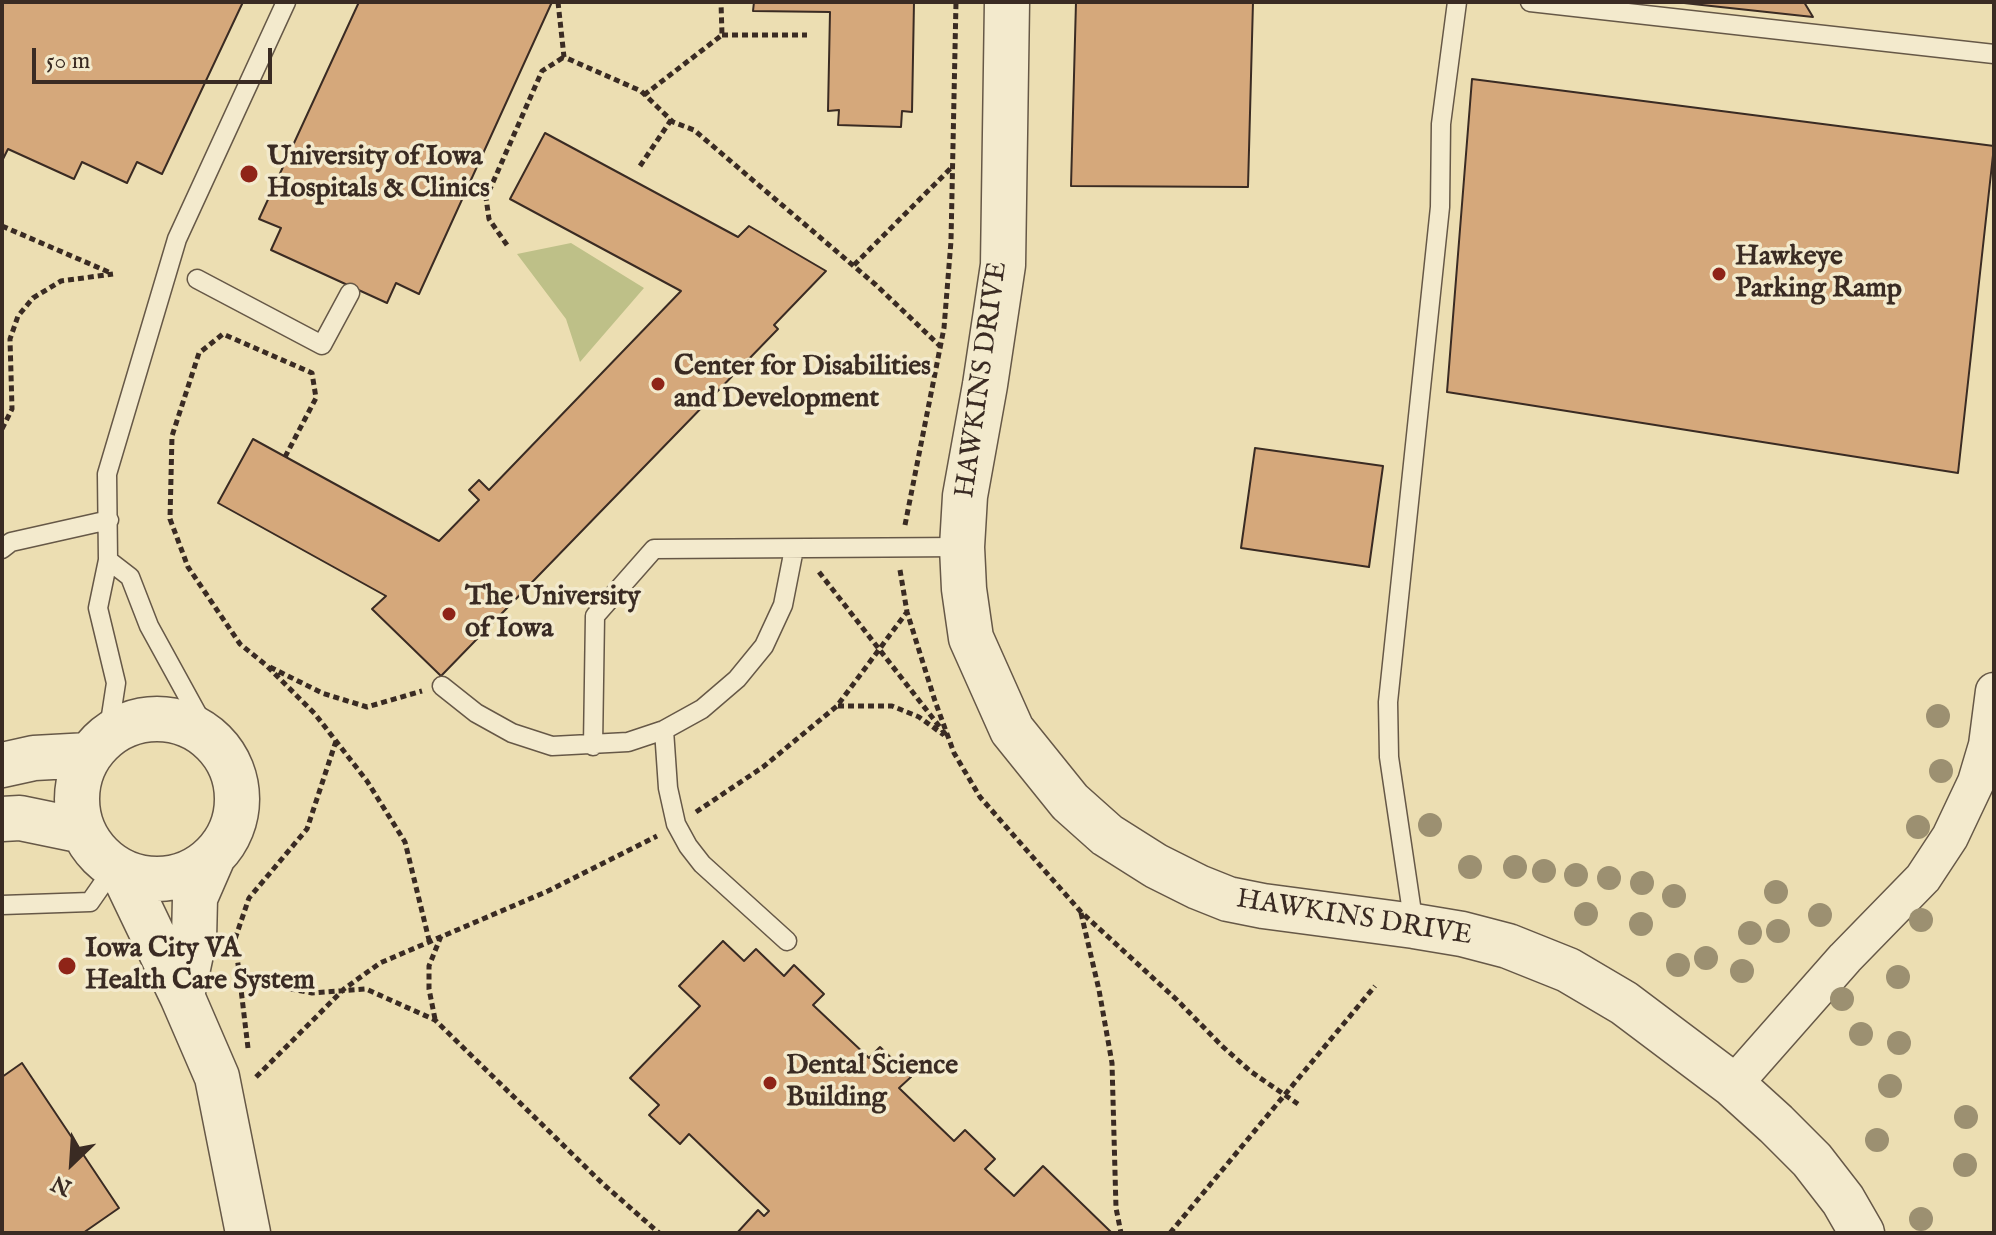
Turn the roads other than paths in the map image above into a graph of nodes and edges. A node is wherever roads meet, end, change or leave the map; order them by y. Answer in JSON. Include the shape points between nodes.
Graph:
{"nodes":[{"id":1,"x":286,"y":2,"type":"edge"},
{"id":2,"x":1007,"y":2,"type":"edge"},
{"id":3,"x":1457,"y":2,"type":"edge"},
{"id":4,"x":1530,"y":2,"type":"edge"},
{"id":5,"x":1994,"y":54,"type":"edge"},
{"id":6,"x":197,"y":279,"type":"dead end"},
{"id":7,"x":350,"y":293,"type":"dead end"},
{"id":8,"x":109,"y":520,"type":"junction"},
{"id":9,"x":962,"y":547,"type":"junction"},
{"id":10,"x":803,"y":548,"type":"junction"},
{"id":11,"x":2,"y":549,"type":"edge"},
{"id":12,"x":108,"y":560,"type":"junction"},
{"id":13,"x":442,"y":686,"type":"road end"},
{"id":14,"x":1994,"y":691,"type":"edge"},
{"id":15,"x":664,"y":730,"type":"junction"},
{"id":16,"x":211,"y":739,"type":"junction"},
{"id":17,"x":99,"y":745,"type":"junction"},
{"id":18,"x":593,"y":746,"type":"junction"},
{"id":19,"x":2,"y":765,"type":"edge"},
{"id":20,"x":2,"y":819,"type":"edge"},
{"id":21,"x":83,"y":831,"type":"junction"},
{"id":22,"x":212,"y":859,"type":"junction"},
{"id":23,"x":118,"y":872,"type":"junction"},
{"id":24,"x":2,"y":905,"type":"edge"},
{"id":25,"x":1414,"y":926,"type":"junction"},
{"id":26,"x":787,"y":941,"type":"dead end"},
{"id":27,"x":182,"y":996,"type":"junction"},
{"id":28,"x":1733,"y":1085,"type":"junction"},
{"id":29,"x":248,"y":1233,"type":"edge"},
{"id":30,"x":1862,"y":1233,"type":"edge"}],
"edges":[{"from":1,"to":8,"type":"lane","via":[[177,239],[107,474]]},
{"from":2,"to":9,"type":"street","name":"HAWKINS DRIVE","via":[[1003,265],[965,496]]},
{"from":3,"to":25,"type":"lane","via":[[1388,702],[1389,757]]},
{"from":4,"to":5,"type":"lane"},
{"from":6,"to":7,"type":"lane","via":[[322,345]]},
{"from":8,"to":11,"type":"lane","via":[[11,542]]},
{"from":8,"to":12,"type":"lane"},
{"from":9,"to":10,"type":"lane"},
{"from":9,"to":25,"type":"street","name":"HAWKINS DRIVE","via":[[971,638],[1012,730],[1070,802],[1107,835],[1156,866],[1228,899]]},
{"from":10,"to":15,"type":"lane","via":[[764,646],[702,709]]},
{"from":10,"to":18,"type":"lane","via":[[654,549],[595,616]]},
{"from":12,"to":16,"type":"lane","via":[[130,577],[149,626]]},
{"from":12,"to":17,"type":"lane","via":[[98,608],[116,683]]},
{"from":13,"to":18,"type":"lane","via":[[512,733],[552,746]]},
{"from":14,"to":28,"type":"street","via":[[1976,782],[1923,878]]},
{"from":15,"to":18,"type":"lane"},
{"from":15,"to":26,"type":"lane","via":[[668,788],[676,824],[688,846]]},
{"from":16,"to":17,"type":"street","via":[[188,724],[161,719],[133,722]]},
{"from":16,"to":22,"type":"street","via":[[228,761],[237,787],[237,815],[228,839]]},
{"from":17,"to":19,"type":"street"},
{"from":17,"to":21,"type":"street","via":[[78,781]]},
{"from":20,"to":21,"type":"street"},
{"from":21,"to":23,"type":"street"},
{"from":22,"to":23,"type":"street","via":[[191,873],[166,880]]},
{"from":22,"to":27,"type":"street","via":[[195,898],[194,940]]},
{"from":23,"to":24,"type":"lane","via":[[90,902]]},
{"from":23,"to":27,"type":"street"},
{"from":25,"to":28,"type":"street","name":"HAWKINS DRIVE","via":[[1508,946],[1568,970],[1624,1003]]},
{"from":27,"to":29,"type":"street","via":[[217,1077]]},
{"from":28,"to":30,"type":"street","name":"HAWKINS DRIVE","via":[[1812,1160]]}]}
